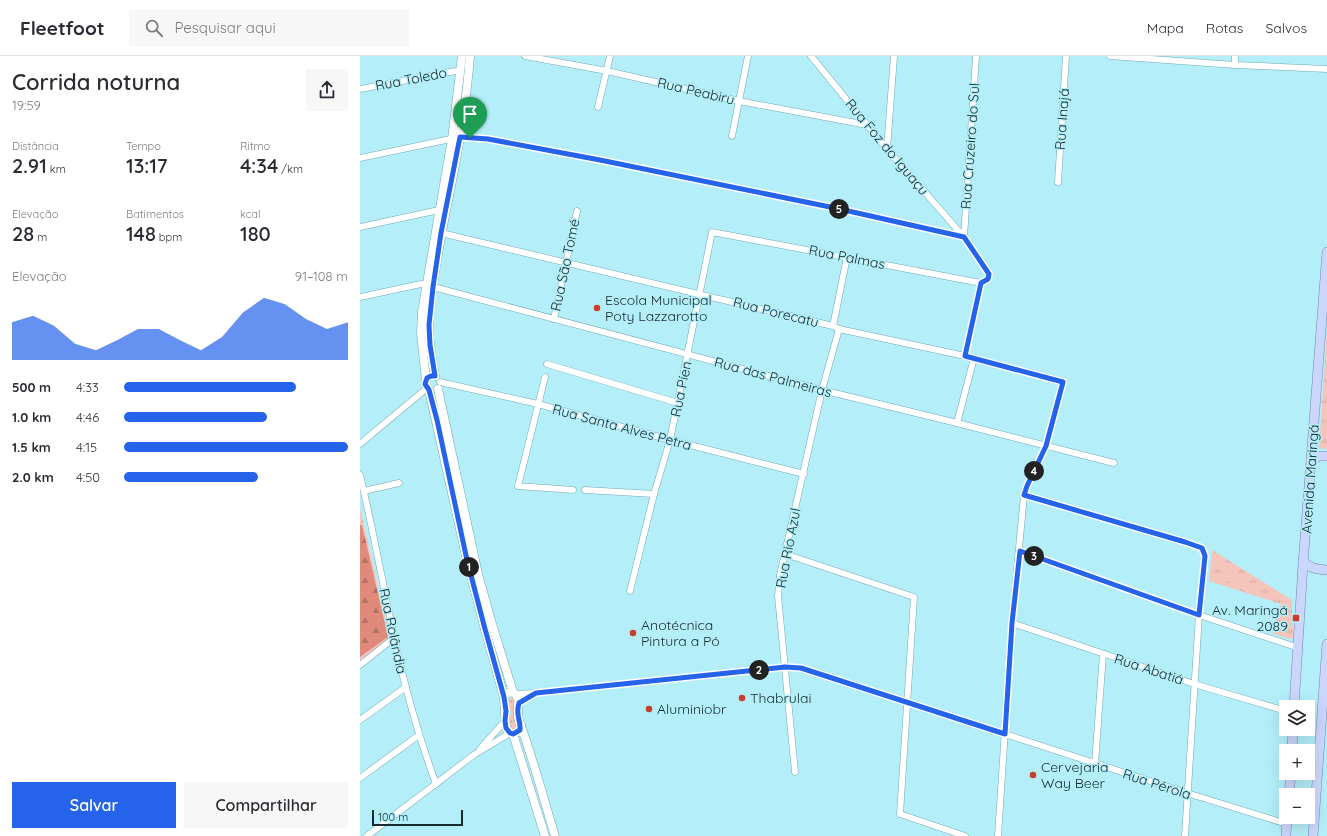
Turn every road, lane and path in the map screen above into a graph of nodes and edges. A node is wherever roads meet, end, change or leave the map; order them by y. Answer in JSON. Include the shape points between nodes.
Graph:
{"nodes":[{"id":1,"x":462,"y":56,"type":"edge"},
{"id":2,"x":470,"y":56,"type":"edge"},
{"id":3,"x":525,"y":56,"type":"edge"},
{"id":4,"x":610,"y":56,"type":"edge"},
{"id":5,"x":748,"y":56,"type":"edge"},
{"id":6,"x":811,"y":56,"type":"edge"},
{"id":7,"x":894,"y":56,"type":"edge"},
{"id":8,"x":976,"y":56,"type":"edge"},
{"id":9,"x":1066,"y":56,"type":"edge"},
{"id":10,"x":1110,"y":56,"type":"edge"},
{"id":11,"x":1236,"y":56,"type":"edge"},
{"id":12,"x":1148,"y":57,"type":"edge"},
{"id":13,"x":1235,"y":65,"type":"junction"},
{"id":14,"x":1327,"y":69,"type":"edge"},
{"id":15,"x":462,"y":70,"type":"junction"},
{"id":16,"x":607,"y":71,"type":"junction"},
{"id":17,"x":360,"y":89,"type":"edge"},
{"id":18,"x":739,"y":101,"type":"junction"},
{"id":19,"x":598,"y":108,"type":"dead end"},
{"id":20,"x":867,"y":125,"type":"junction"},
{"id":21,"x":732,"y":136,"type":"dead end"},
{"id":22,"x":460,"y":137,"type":"junction"},
{"id":23,"x":452,"y":139,"type":"junction"},
{"id":24,"x":887,"y":149,"type":"junction"},
{"id":25,"x":360,"y":158,"type":"edge"},
{"id":26,"x":1058,"y":182,"type":"dead end"},
{"id":27,"x":439,"y":210,"type":"junction"},
{"id":28,"x":577,"y":211,"type":"dead end"},
{"id":29,"x":360,"y":227,"type":"edge"},
{"id":30,"x":712,"y":232,"type":"joint"},
{"id":31,"x":441,"y":233,"type":"junction"},
{"id":32,"x":964,"y":237,"type":"junction"},
{"id":33,"x":1327,"y":252,"type":"edge"},
{"id":34,"x":847,"y":258,"type":"junction"},
{"id":35,"x":567,"y":262,"type":"junction"},
{"id":36,"x":981,"y":283,"type":"junction"},
{"id":37,"x":429,"y":286,"type":"junction"},
{"id":38,"x":700,"y":294,"type":"junction"},
{"id":39,"x":360,"y":297,"type":"edge"},
{"id":40,"x":554,"y":319,"type":"junction"},
{"id":41,"x":833,"y":326,"type":"junction"},
{"id":42,"x":839,"y":329,"type":"junction"},
{"id":43,"x":688,"y":354,"type":"junction"},
{"id":44,"x":965,"y":356,"type":"junction"},
{"id":45,"x":974,"y":358,"type":"junction"},
{"id":46,"x":547,"y":364,"type":"dead end"},
{"id":47,"x":545,"y":377,"type":"dead end"},
{"id":48,"x":438,"y":382,"type":"junction"},
{"id":49,"x":427,"y":386,"type":"junction"},
{"id":50,"x":822,"y":390,"type":"junction"},
{"id":51,"x":678,"y":403,"type":"junction"},
{"id":52,"x":538,"y":404,"type":"junction"},
{"id":53,"x":957,"y":423,"type":"junction"},
{"id":54,"x":670,"y":440,"type":"junction"},
{"id":55,"x":360,"y":444,"type":"edge"},
{"id":56,"x":1046,"y":446,"type":"junction"},
{"id":57,"x":1327,"y":456,"type":"edge"},
{"id":58,"x":1311,"y":461,"type":"junction"},
{"id":59,"x":1114,"y":463,"type":"dead end"},
{"id":60,"x":804,"y":474,"type":"junction"},
{"id":61,"x":360,"y":475,"type":"edge"},
{"id":62,"x":399,"y":483,"type":"dead end"},
{"id":63,"x":573,"y":490,"type":"dead end"},
{"id":64,"x":585,"y":490,"type":"dead end"},
{"id":65,"x":654,"y":494,"type":"junction"},
{"id":66,"x":363,"y":495,"type":"edge"},
{"id":67,"x":1024,"y":495,"type":"junction"},
{"id":68,"x":1020,"y":551,"type":"junction"},
{"id":69,"x":785,"y":554,"type":"junction"},
{"id":70,"x":1303,"y":561,"type":"junction"},
{"id":71,"x":1327,"y":570,"type":"edge"},
{"id":72,"x":630,"y":591,"type":"dead end"},
{"id":73,"x":1199,"y":615,"type":"junction"},
{"id":74,"x":1012,"y":623,"type":"junction"},
{"id":75,"x":394,"y":638,"type":"junction"},
{"id":76,"x":1327,"y":644,"type":"edge"},
{"id":77,"x":1299,"y":648,"type":"junction"},
{"id":78,"x":1102,"y":654,"type":"junction"},
{"id":79,"x":360,"y":665,"type":"edge"},
{"id":80,"x":785,"y":667,"type":"junction"},
{"id":81,"x":1194,"y":684,"type":"junction"},
{"id":82,"x":406,"y":687,"type":"junction"},
{"id":83,"x":514,"y":693,"type":"junction"},
{"id":84,"x":536,"y":693,"type":"junction"},
{"id":85,"x":504,"y":697,"type":"junction"},
{"id":86,"x":1295,"y":700,"type":"edge"},
{"id":87,"x":519,"y":703,"type":"junction"},
{"id":88,"x":908,"y":703,"type":"junction"},
{"id":89,"x":1279,"y":709,"type":"edge"},
{"id":90,"x":360,"y":720,"type":"edge"},
{"id":91,"x":505,"y":721,"type":"junction"},
{"id":92,"x":521,"y":725,"type":"junction"},
{"id":93,"x":511,"y":733,"type":"junction"},
{"id":94,"x":419,"y":734,"type":"junction"},
{"id":95,"x":1005,"y":734,"type":"junction"},
{"id":96,"x":475,"y":754,"type":"junction"},
{"id":97,"x":1315,"y":762,"type":"edge"},
{"id":98,"x":1095,"y":764,"type":"junction"},
{"id":99,"x":1318,"y":765,"type":"junction"},
{"id":100,"x":795,"y":772,"type":"dead end"},
{"id":101,"x":360,"y":778,"type":"edge"},
{"id":102,"x":436,"y":784,"type":"junction"},
{"id":103,"x":1187,"y":794,"type":"junction"},
{"id":104,"x":1279,"y":819,"type":"edge"},
{"id":105,"x":1287,"y":824,"type":"edge"},
{"id":106,"x":367,"y":836,"type":"edge"},
{"id":107,"x":545,"y":836,"type":"edge"},
{"id":108,"x":555,"y":836,"type":"edge"},
{"id":109,"x":965,"y":836,"type":"edge"},
{"id":110,"x":998,"y":836,"type":"edge"},
{"id":111,"x":1185,"y":836,"type":"edge"},
{"id":112,"x":1286,"y":836,"type":"edge"},
{"id":113,"x":1313,"y":836,"type":"edge"}],
"edges":[{"from":1,"to":15,"type":"main road"},
{"from":2,"to":22,"type":"main road"},
{"from":3,"to":16,"type":"street","name":"Rua Peabiru"},
{"from":4,"to":16,"type":"street"},
{"from":5,"to":18,"type":"street"},
{"from":6,"to":20,"type":"street","name":"Rua Foz do Iguaçu"},
{"from":7,"to":24,"type":"street"},
{"from":8,"to":32,"type":"street","name":"Rua Cruzeiro do Sul"},
{"from":9,"to":26,"type":"street","name":"Rua Inajá"},
{"from":10,"to":12,"type":"street"},
{"from":11,"to":13,"type":"street"},
{"from":12,"to":13,"type":"street"},
{"from":13,"to":14,"type":"street"},
{"from":15,"to":17,"type":"street","name":"Rua Toledo"},
{"from":15,"to":23,"type":"main road"},
{"from":16,"to":18,"type":"street","name":"Rua Peabiru"},
{"from":16,"to":19,"type":"street"},
{"from":18,"to":20,"type":"street","name":"Rua Peabiru"},
{"from":18,"to":21,"type":"street"},
{"from":20,"to":24,"type":"street","name":"Rua Foz do Iguaçu"},
{"from":22,"to":23,"type":"street"},
{"from":22,"to":31,"type":"main road"},
{"from":22,"to":32,"type":"street","via":[[488,139],[600,160]]},
{"from":23,"to":25,"type":"street"},
{"from":23,"to":27,"type":"main road"},
{"from":24,"to":32,"type":"street","name":"Rua Foz do Iguaçu"},
{"from":27,"to":29,"type":"street"},
{"from":27,"to":37,"type":"main road"},
{"from":28,"to":35,"type":"street","name":"Rua São Tomé"},
{"from":30,"to":34,"type":"street","name":"Rua Palmas"},
{"from":30,"to":38,"type":"street","name":"Rua Píen"},
{"from":31,"to":35,"type":"street","name":"Rua Porecatu"},
{"from":31,"to":37,"type":"main road"},
{"from":32,"to":36,"type":"street","name":"Rua Foz do Iguaçu","via":[[989,274],[988,279]]},
{"from":33,"to":58,"type":"main road","name":"Avenida Maringá"},
{"from":34,"to":36,"type":"street","name":"Rua Palmas"},
{"from":34,"to":41,"type":"street"},
{"from":35,"to":38,"type":"street","name":"Rua Porecatu"},
{"from":35,"to":40,"type":"street","name":"Rua São Tomé"},
{"from":36,"to":44,"type":"street"},
{"from":37,"to":39,"type":"street","via":[[421,284]]},
{"from":37,"to":40,"type":"street","name":"Rua das Palmeiras"},
{"from":37,"to":48,"type":"main road","via":[[430,345]]},
{"from":37,"to":49,"type":"main road","via":[[422,312],[421,334]]},
{"from":38,"to":41,"type":"street","name":"Rua Porecatu"},
{"from":38,"to":43,"type":"street","name":"Rua Píen"},
{"from":40,"to":43,"type":"street","name":"Rua das Palmeiras"},
{"from":41,"to":42,"type":"street","name":"Rua Porecatu"},
{"from":42,"to":44,"type":"street","name":"Rua Porecatu"},
{"from":42,"to":50,"type":"street","name":"Rua Rio Azul"},
{"from":43,"to":50,"type":"street","name":"Rua das Palmeiras"},
{"from":43,"to":51,"type":"street","name":"Rua Píen"},
{"from":44,"to":45,"type":"street","name":"Rua Porecatu"},
{"from":45,"to":53,"type":"street"},
{"from":45,"to":56,"type":"street","name":"Rua Porecatu","via":[[1063,382]]},
{"from":46,"to":51,"type":"street"},
{"from":47,"to":52,"type":"street"},
{"from":48,"to":49,"type":"main road","via":[[434,391]]},
{"from":48,"to":49,"type":"main road","via":[[429,377]]},
{"from":48,"to":52,"type":"street","name":"Rua Santa Alves Petra"},
{"from":48,"to":83,"type":"main road","via":[[478,574]]},
{"from":49,"to":55,"type":"street"},
{"from":49,"to":85,"type":"main road","via":[[467,560]]},
{"from":50,"to":53,"type":"street","name":"Rua das Palmeiras"},
{"from":50,"to":60,"type":"street","name":"Rua Rio Azul"},
{"from":51,"to":54,"type":"street","name":"Rua Píen"},
{"from":52,"to":54,"type":"street","name":"Rua Santa Alves Petra"},
{"from":52,"to":63,"type":"street","via":[[518,486]]},
{"from":53,"to":56,"type":"street","name":"Rua das Palmeiras"},
{"from":54,"to":60,"type":"street","name":"Rua Santa Alves Petra"},
{"from":54,"to":65,"type":"street","name":"Rua Píen"},
{"from":56,"to":59,"type":"street","name":"Rua das Palmeiras"},
{"from":56,"to":67,"type":"street"},
{"from":57,"to":58,"type":"main road","via":[[1319,456]]},
{"from":58,"to":70,"type":"main road","name":"Avenida Maringá"},
{"from":60,"to":69,"type":"street","name":"Rua Rio Azul"},
{"from":61,"to":66,"type":"street","name":"Rua Rolândia"},
{"from":62,"to":66,"type":"street"},
{"from":64,"to":65,"type":"street"},
{"from":65,"to":72,"type":"street","name":"Rua Píen"},
{"from":66,"to":75,"type":"street","name":"Rua Rolândia"},
{"from":67,"to":68,"type":"street"},
{"from":67,"to":73,"type":"street","via":[[1202,548],[1205,556]]},
{"from":68,"to":73,"type":"street"},
{"from":68,"to":74,"type":"street"},
{"from":69,"to":80,"type":"street","name":"Rua Rio Azul","via":[[778,596]]},
{"from":69,"to":88,"type":"street","via":[[914,597]]},
{"from":70,"to":71,"type":"main road","via":[[1312,568]]},
{"from":70,"to":77,"type":"main road","name":"Avenida Maringá"},
{"from":73,"to":77,"type":"street"},
{"from":73,"to":81,"type":"street"},
{"from":74,"to":78,"type":"street","name":"Rua Abatiá"},
{"from":74,"to":95,"type":"street"},
{"from":75,"to":79,"type":"street"},
{"from":75,"to":82,"type":"street","name":"Rua Rolândia"},
{"from":76,"to":99,"type":"main road"},
{"from":77,"to":86,"type":"main road","name":"Avenida Maringá"},
{"from":78,"to":81,"type":"street","name":"Rua Abatiá"},
{"from":78,"to":98,"type":"street"},
{"from":80,"to":84,"type":"street","name":"Rua Pérola"},
{"from":80,"to":88,"type":"street","name":"Rua Pérola","via":[[801,668]]},
{"from":80,"to":100,"type":"street","name":"Rua Rio Azul"},
{"from":81,"to":89,"type":"street","name":"Rua Abatiá"},
{"from":81,"to":103,"type":"street"},
{"from":82,"to":90,"type":"street"},
{"from":82,"to":94,"type":"street","name":"Rua Rolândia"},
{"from":83,"to":84,"type":"street","name":"Rua Pérola"},
{"from":83,"to":85,"type":"main road","via":[[506,694]]},
{"from":83,"to":87,"type":"main road"},
{"from":84,"to":87,"type":"street","name":"Rua Pérola"},
{"from":85,"to":91,"type":"main road"},
{"from":87,"to":92,"type":"main road","via":[[517,716]]},
{"from":88,"to":95,"type":"street","name":"Rua Pérola"},
{"from":88,"to":109,"type":"street","via":[[900,814]]},
{"from":91,"to":93,"type":"main road","via":[[506,728]]},
{"from":91,"to":96,"type":"street"},
{"from":92,"to":93,"type":"main road","via":[[520,730]]},
{"from":92,"to":108,"type":"main road"},
{"from":93,"to":96,"type":"street"},
{"from":93,"to":107,"type":"main road"},
{"from":94,"to":101,"type":"street"},
{"from":94,"to":102,"type":"street","name":"Rua Rolândia"},
{"from":95,"to":98,"type":"street","name":"Rua Pérola"},
{"from":95,"to":110,"type":"street"},
{"from":96,"to":102,"type":"street"},
{"from":97,"to":99,"type":"main road"},
{"from":98,"to":103,"type":"street","name":"Rua Pérola"},
{"from":99,"to":113,"type":"main road"},
{"from":102,"to":106,"type":"street"},
{"from":103,"to":104,"type":"street","name":"Rua Pérola"},
{"from":103,"to":111,"type":"street"},
{"from":105,"to":112,"type":"main road"}]}
